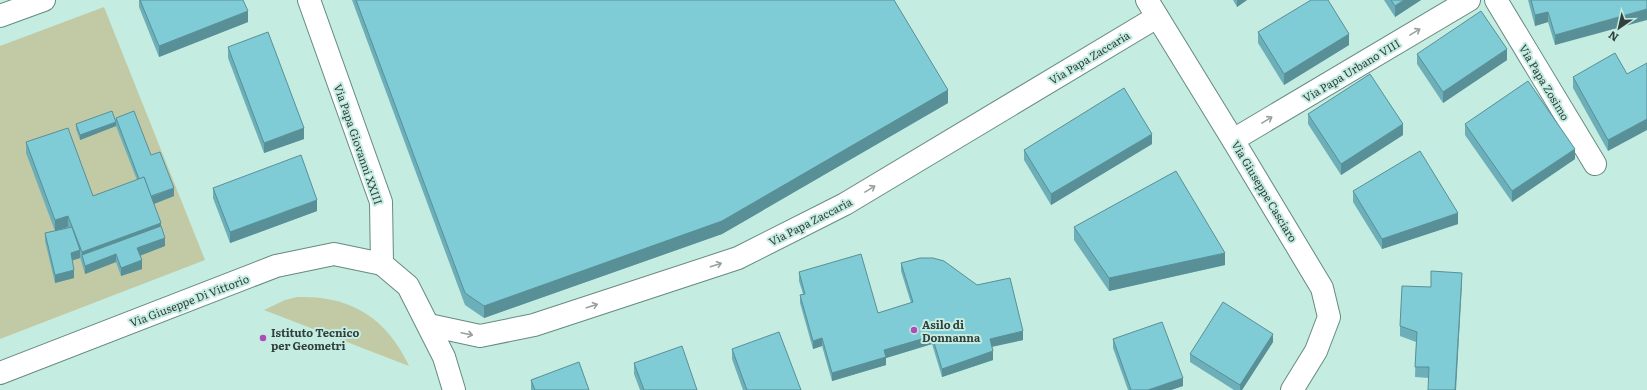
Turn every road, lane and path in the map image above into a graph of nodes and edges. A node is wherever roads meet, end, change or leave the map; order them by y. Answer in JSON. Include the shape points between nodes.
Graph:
{"nodes":[{"id":1,"x":44,"y":0,"type":"edge"},
{"id":2,"x":309,"y":0,"type":"edge"},
{"id":3,"x":1469,"y":0,"type":"edge"},
{"id":4,"x":1496,"y":0,"type":"edge"},
{"id":5,"x":1152,"y":9,"type":"edge"},
{"id":6,"x":0,"y":16,"type":"edge"},
{"id":7,"x":1233,"y":140,"type":"junction"},
{"id":8,"x":1595,"y":164,"type":"dead end"},
{"id":9,"x":382,"y":264,"type":"junction"},
{"id":10,"x":429,"y":325,"type":"junction"},
{"id":11,"x":0,"y":373,"type":"edge"},
{"id":12,"x":454,"y":390,"type":"edge"},
{"id":13,"x":1292,"y":390,"type":"edge"}],
"edges":[{"from":1,"to":6,"type":"street"},
{"from":2,"to":9,"type":"street","name":"Via Papa Giovanni XXIII","via":[[381,202]]},
{"from":7,"to":3,"type":"street","name":"Via Papa Urbano VIII","one_way":true},
{"from":4,"to":8,"type":"street","name":"Via Papa Zosimo"},
{"from":5,"to":7,"type":"street","name":"Via Giuseppe Casciaro"},
{"from":10,"to":5,"type":"street","name":"Via Papa Zaccaria","one_way":true,"via":[[480,336],[534,325],[738,258],[845,204]]},
{"from":7,"to":13,"type":"street","name":"Via Giuseppe Casciaro","via":[[1322,288],[1329,318],[1316,351]]},
{"from":9,"to":10,"type":"street","via":[[408,286]]},
{"from":9,"to":11,"type":"street","name":"Via Giuseppe Di Vittorio","via":[[334,254],[276,266]]},
{"from":10,"to":12,"type":"street","via":[[444,357]]}]}
